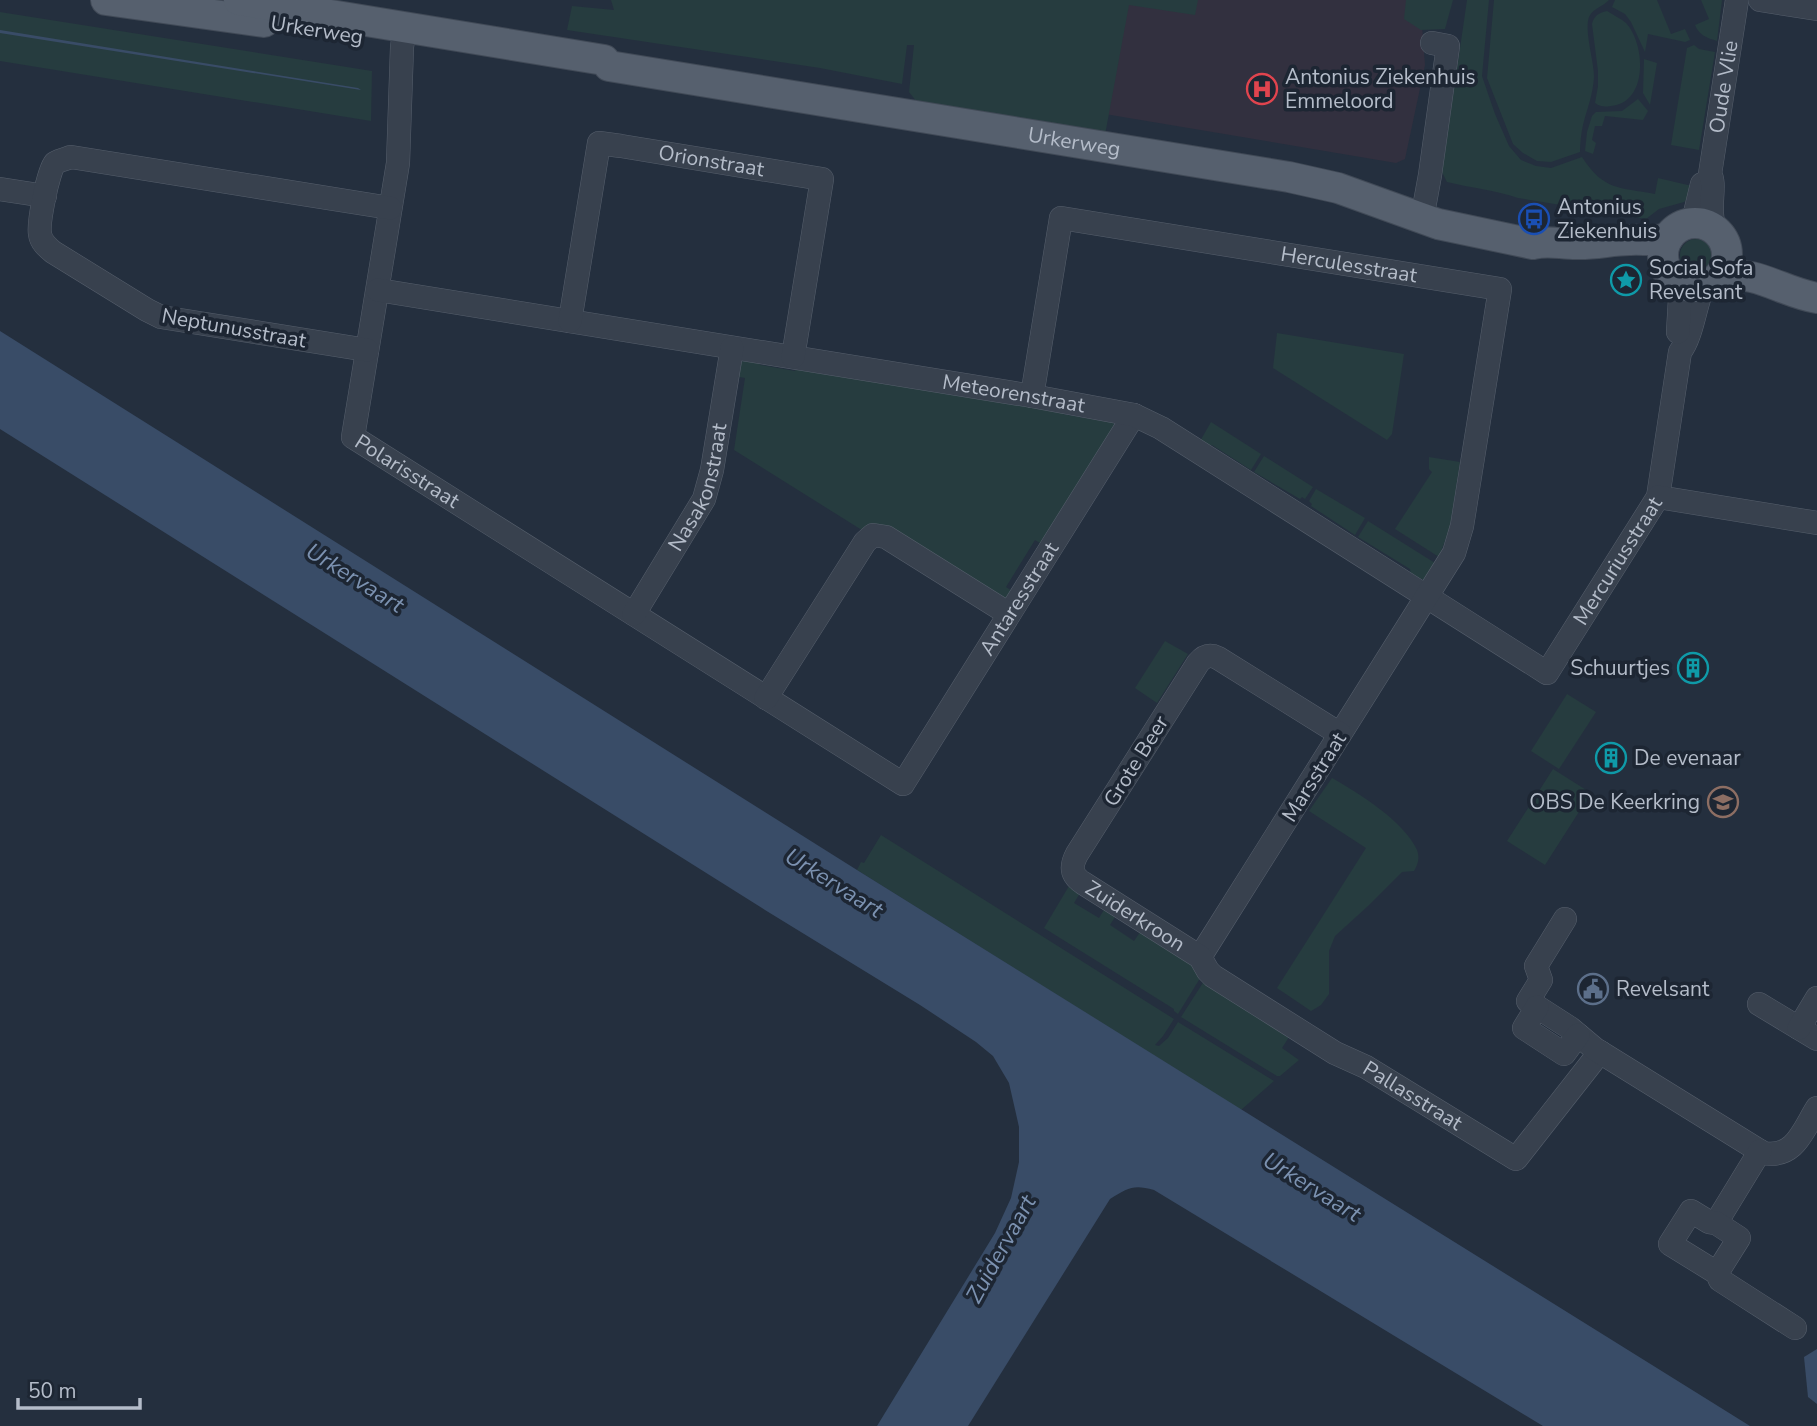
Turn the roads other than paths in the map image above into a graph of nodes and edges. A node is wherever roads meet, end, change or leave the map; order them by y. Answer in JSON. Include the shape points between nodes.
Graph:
{"nodes":[{"id":1,"x":106,"y":0,"type":"edge"},
{"id":2,"x":239,"y":0,"type":"edge"},
{"id":3,"x":1737,"y":0,"type":"edge"},
{"id":4,"x":1760,"y":0,"type":"edge"},
{"id":5,"x":1817,"y":9,"type":"edge"},
{"id":6,"x":404,"y":35,"type":"junction"},
{"id":7,"x":1432,"y":43,"type":"dead end"},
{"id":8,"x":0,"y":189,"type":"edge"},
{"id":9,"x":45,"y":196,"type":"junction"},
{"id":10,"x":390,"y":208,"type":"junction"},
{"id":11,"x":1422,"y":219,"type":"junction"},
{"id":12,"x":1696,"y":256,"type":"junction"},
{"id":13,"x":1817,"y":286,"type":"edge"},
{"id":14,"x":378,"y":290,"type":"junction"},
{"id":15,"x":1817,"y":298,"type":"edge"},
{"id":16,"x":570,"y":321,"type":"junction"},
{"id":17,"x":732,"y":348,"type":"junction"},
{"id":18,"x":367,"y":350,"type":"junction"},
{"id":19,"x":793,"y":357,"type":"junction"},
{"id":20,"x":1032,"y":396,"type":"junction"},
{"id":21,"x":1135,"y":415,"type":"junction"},
{"id":22,"x":1658,"y":497,"type":"junction"},
{"id":23,"x":1817,"y":523,"type":"edge"},
{"id":24,"x":1427,"y":597,"type":"junction"},
{"id":25,"x":634,"y":614,"type":"junction"},
{"id":26,"x":1009,"y":614,"type":"junction"},
{"id":27,"x":1566,"y":642,"type":"joint"},
{"id":28,"x":766,"y":698,"type":"junction"},
{"id":29,"x":1340,"y":734,"type":"junction"},
{"id":30,"x":903,"y":784,"type":"joint"},
{"id":31,"x":1072,"y":872,"type":"joint"},
{"id":32,"x":1565,"y":919,"type":"dead end"},
{"id":33,"x":1200,"y":957,"type":"junction"},
{"id":34,"x":1817,"y":998,"type":"edge"},
{"id":35,"x":1759,"y":1004,"type":"dead end"},
{"id":36,"x":1808,"y":1033,"type":"edge"},
{"id":37,"x":1600,"y":1052,"type":"junction"},
{"id":38,"x":1817,"y":1108,"type":"edge"},
{"id":39,"x":1760,"y":1151,"type":"junction"},
{"id":40,"x":1716,"y":1223,"type":"junction"},
{"id":41,"x":1717,"y":1273,"type":"junction"},
{"id":42,"x":1795,"y":1328,"type":"dead end"}],
"edges":[{"from":1,"to":6,"type":"main road","name":"Urkerweg"},
{"from":2,"to":6,"type":"main road","name":"Urkerweg"},
{"from":3,"to":12,"type":"street","name":"Oude Vlie","via":[[1710,174],[1711,213]]},
{"from":4,"to":5,"type":"street"},
{"from":6,"to":10,"type":"street","name":"Polarisstraat","via":[[398,163]]},
{"from":6,"to":11,"type":"main road","name":"Urkerweg","via":[[586,69],[604,71],[609,66],[1289,177],[1338,188]]},
{"from":7,"to":11,"type":"street","via":[[1448,46]]},
{"from":8,"to":9,"type":"street"},
{"from":9,"to":10,"type":"street","name":"Neptunusstraat","via":[[54,164],[71,158]]},
{"from":9,"to":18,"type":"street","name":"Neptunusstraat","via":[[40,232],[45,245],[157,316]]},
{"from":10,"to":14,"type":"street","name":"Polarisstraat"},
{"from":11,"to":12,"type":"main road","name":"Urkerweg","via":[[1583,259]]},
{"from":12,"to":13,"type":"main road","name":"Urkerweg","via":[[1745,257]]},
{"from":12,"to":15,"type":"main road","name":"Urkerweg"},
{"from":12,"to":22,"type":"street","name":"Mercuriusstraat","via":[[1680,298],[1680,352]]},
{"from":14,"to":16,"type":"street","name":"Meteorenstraat"},
{"from":14,"to":18,"type":"street","name":"Polarisstraat"},
{"from":16,"to":17,"type":"street","name":"Meteorenstraat"},
{"from":16,"to":19,"type":"street","name":"Orionstraat","via":[[599,143],[821,178]]},
{"from":17,"to":19,"type":"street","name":"Meteorenstraat"},
{"from":17,"to":25,"type":"street","name":"Nasakonstraat","via":[[704,499]]},
{"from":18,"to":25,"type":"street","name":"Polarisstraat","via":[[353,437]]},
{"from":19,"to":20,"type":"street","name":"Meteorenstraat"},
{"from":20,"to":21,"type":"street","name":"Meteorenstraat"},
{"from":20,"to":24,"type":"street","name":"Herculesstraat","via":[[1061,218],[1500,289],[1461,533],[1452,558]]},
{"from":21,"to":24,"type":"street","name":"Meteorenstraat"},
{"from":21,"to":26,"type":"street","name":"Antaresstraat"},
{"from":22,"to":23,"type":"street"},
{"from":22,"to":27,"type":"street","name":"Mercuriusstraat"},
{"from":24,"to":27,"type":"street","name":"Meteorenstraat","via":[[1547,673]]},
{"from":24,"to":29,"type":"street","name":"Marsstraat"},
{"from":25,"to":28,"type":"street","name":"Polarisstraat"},
{"from":26,"to":28,"type":"street","via":[[876,535],[867,539]]},
{"from":26,"to":30,"type":"street","name":"Antaresstraat"},
{"from":28,"to":30,"type":"street","name":"Polarisstraat"},
{"from":29,"to":31,"type":"street","name":"Grote Beer","via":[[1209,656],[1198,663],[1077,854]]},
{"from":29,"to":33,"type":"street","name":"Marsstraat"},
{"from":31,"to":33,"type":"street","name":"Zuiderkroon","via":[[1079,881]]},
{"from":32,"to":37,"type":"street","via":[[1536,966],[1541,980],[1528,1001],[1537,1007],[1524,1028],[1564,1054],[1578,1035]]},
{"from":33,"to":37,"type":"street","name":"Pallasstraat","via":[[1213,976],[1516,1159]]},
{"from":34,"to":36,"type":"street"},
{"from":35,"to":36,"type":"street"},
{"from":37,"to":39,"type":"street"},
{"from":38,"to":39,"type":"street","via":[[1788,1150]]},
{"from":39,"to":40,"type":"street"},
{"from":40,"to":41,"type":"street","via":[[1739,1238]]},
{"from":40,"to":41,"type":"street","via":[[1691,1212],[1670,1244]]},
{"from":41,"to":42,"type":"street","via":[[1720,1280]]}]}
